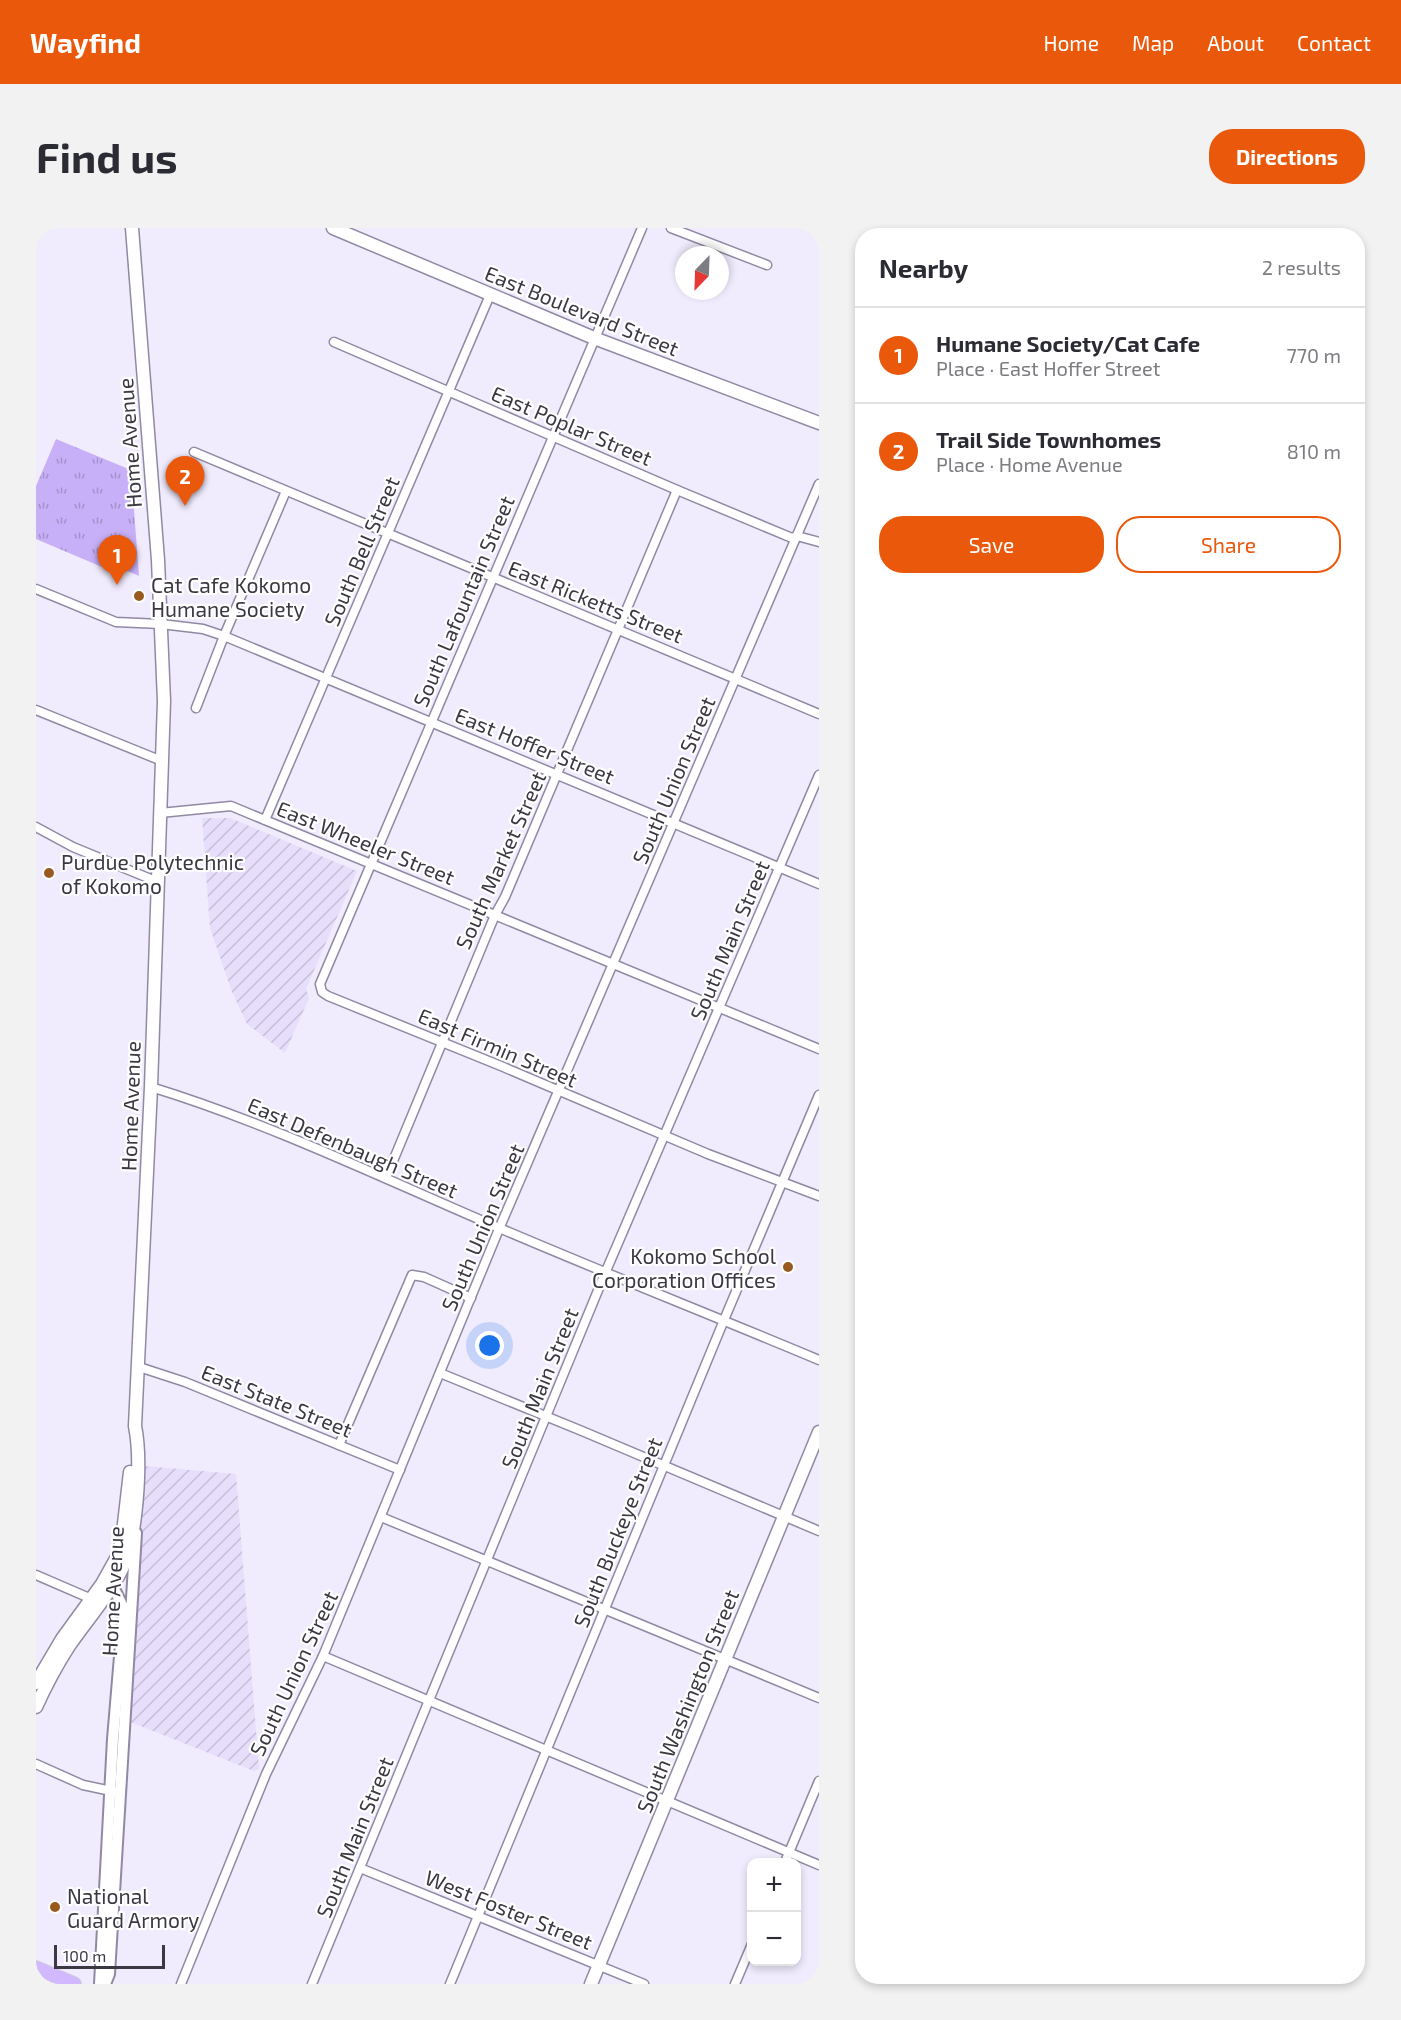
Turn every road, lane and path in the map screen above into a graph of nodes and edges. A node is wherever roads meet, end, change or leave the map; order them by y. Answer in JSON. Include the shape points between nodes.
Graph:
{"nodes":[{"id":1,"x":132,"y":228,"type":"edge"},
{"id":2,"x":333,"y":228,"type":"edge"},
{"id":3,"x":642,"y":228,"type":"edge"},
{"id":4,"x":671,"y":228,"type":"edge"},
{"id":5,"x":767,"y":265,"type":"dead end"},
{"id":6,"x":490,"y":295,"type":"junction"},
{"id":7,"x":594,"y":338,"type":"junction"},
{"id":8,"x":334,"y":342,"type":"dead end"},
{"id":9,"x":448,"y":391,"type":"junction"},
{"id":10,"x":819,"y":423,"type":"edge"},
{"id":11,"x":552,"y":437,"type":"junction"},
{"id":12,"x":194,"y":452,"type":"dead end"},
{"id":13,"x":819,"y":484,"type":"edge"},
{"id":14,"x":677,"y":490,"type":"junction"},
{"id":15,"x":286,"y":491,"type":"junction"},
{"id":16,"x":388,"y":533,"type":"junction"},
{"id":17,"x":796,"y":536,"type":"junction"},
{"id":18,"x":819,"y":542,"type":"edge"},
{"id":19,"x":492,"y":578,"type":"junction"},
{"id":20,"x":36,"y":589,"type":"edge"},
{"id":21,"x":161,"y":624,"type":"junction"},
{"id":22,"x":618,"y":629,"type":"junction"},
{"id":23,"x":224,"y":636,"type":"junction"},
{"id":24,"x":327,"y":678,"type":"junction"},
{"id":25,"x":736,"y":679,"type":"junction"},
{"id":26,"x":196,"y":708,"type":"dead end"},
{"id":27,"x":36,"y":710,"type":"edge"},
{"id":28,"x":819,"y":714,"type":"edge"},
{"id":29,"x":431,"y":721,"type":"junction"},
{"id":30,"x":162,"y":761,"type":"junction"},
{"id":31,"x":557,"y":774,"type":"junction"},
{"id":32,"x":819,"y":775,"type":"edge"},
{"id":33,"x":160,"y":813,"type":"junction"},
{"id":34,"x":265,"y":820,"type":"junction"},
{"id":35,"x":674,"y":822,"type":"junction"},
{"id":36,"x":36,"y":827,"type":"edge"},
{"id":37,"x":371,"y":864,"type":"junction"},
{"id":38,"x":780,"y":866,"type":"junction"},
{"id":39,"x":158,"y":882,"type":"junction"},
{"id":40,"x":819,"y":884,"type":"edge"},
{"id":41,"x":495,"y":915,"type":"junction"},
{"id":42,"x":614,"y":964,"type":"junction"},
{"id":43,"x":321,"y":988,"type":"joint"},
{"id":44,"x":719,"y":1009,"type":"junction"},
{"id":45,"x":441,"y":1042,"type":"junction"},
{"id":46,"x":819,"y":1049,"type":"edge"},
{"id":47,"x":151,"y":1088,"type":"junction"},
{"id":48,"x":559,"y":1091,"type":"junction"},
{"id":49,"x":819,"y":1095,"type":"edge"},
{"id":50,"x":664,"y":1136,"type":"junction"},
{"id":51,"x":386,"y":1178,"type":"junction"},
{"id":52,"x":782,"y":1182,"type":"junction"},
{"id":53,"x":819,"y":1196,"type":"edge"},
{"id":54,"x":500,"y":1228,"type":"junction"},
{"id":55,"x":606,"y":1271,"type":"junction"},
{"id":56,"x":471,"y":1298,"type":"junction"},
{"id":57,"x":724,"y":1320,"type":"junction"},
{"id":58,"x":819,"y":1359,"type":"edge"},
{"id":59,"x":139,"y":1367,"type":"junction"},
{"id":60,"x":440,"y":1373,"type":"junction"},
{"id":61,"x":547,"y":1416,"type":"junction"},
{"id":62,"x":135,"y":1426,"type":"junction"},
{"id":63,"x":819,"y":1432,"type":"edge"},
{"id":64,"x":339,"y":1445,"type":"junction"},
{"id":65,"x":663,"y":1466,"type":"junction"},
{"id":66,"x":400,"y":1470,"type":"junction"},
{"id":67,"x":784,"y":1516,"type":"junction"},
{"id":68,"x":135,"y":1517,"type":"junction"},
{"id":69,"x":381,"y":1517,"type":"junction"},
{"id":70,"x":819,"y":1531,"type":"edge"},
{"id":71,"x":487,"y":1560,"type":"junction"},
{"id":72,"x":36,"y":1575,"type":"edge"},
{"id":73,"x":110,"y":1580,"type":"junction"},
{"id":74,"x":95,"y":1601,"type":"junction"},
{"id":75,"x":605,"y":1609,"type":"junction"},
{"id":76,"x":323,"y":1656,"type":"junction"},
{"id":77,"x":725,"y":1660,"type":"junction"},
{"id":78,"x":36,"y":1683,"type":"edge"},
{"id":79,"x":819,"y":1698,"type":"edge"},
{"id":80,"x":429,"y":1701,"type":"junction"},
{"id":81,"x":36,"y":1707,"type":"edge"},
{"id":82,"x":547,"y":1749,"type":"junction"},
{"id":83,"x":36,"y":1764,"type":"edge"},
{"id":84,"x":819,"y":1781,"type":"edge"},
{"id":85,"x":115,"y":1791,"type":"junction"},
{"id":86,"x":667,"y":1800,"type":"junction"},
{"id":87,"x":790,"y":1852,"type":"junction"},
{"id":88,"x":787,"y":1858,"type":"edge"},
{"id":89,"x":819,"y":1864,"type":"edge"},
{"id":90,"x":360,"y":1868,"type":"junction"},
{"id":91,"x":478,"y":1916,"type":"junction"},
{"id":92,"x":747,"y":1956,"type":"edge"},
{"id":93,"x":598,"y":1965,"type":"junction"},
{"id":94,"x":39,"y":1969,"type":"edge"},
{"id":95,"x":36,"y":1984,"type":"edge"},
{"id":96,"x":74,"y":1984,"type":"edge"},
{"id":97,"x":100,"y":1984,"type":"edge"},
{"id":98,"x":105,"y":1984,"type":"edge"},
{"id":99,"x":181,"y":1984,"type":"edge"},
{"id":100,"x":312,"y":1984,"type":"edge"},
{"id":101,"x":450,"y":1984,"type":"edge"},
{"id":102,"x":591,"y":1984,"type":"edge"},
{"id":103,"x":644,"y":1984,"type":"edge"},
{"id":104,"x":735,"y":1984,"type":"edge"}],
"edges":[{"from":1,"to":21,"type":"main road","name":"Home Avenue"},
{"from":2,"to":6,"type":"main road","name":"East Boulevard Street"},
{"from":3,"to":7,"type":"street","name":"South Lafountain Street"},
{"from":4,"to":5,"type":"street"},
{"from":6,"to":7,"type":"main road","name":"East Boulevard Street"},
{"from":6,"to":9,"type":"street","name":"South Bell Street"},
{"from":7,"to":10,"type":"main road","name":"East Boulevard Street"},
{"from":7,"to":11,"type":"street","name":"South Lafountain Street"},
{"from":8,"to":9,"type":"street","name":"East Poplar Street"},
{"from":9,"to":11,"type":"street","name":"East Poplar Street"},
{"from":9,"to":16,"type":"street","name":"South Bell Street"},
{"from":11,"to":14,"type":"street","name":"East Poplar Street"},
{"from":11,"to":19,"type":"street","name":"South Lafountain Street"},
{"from":12,"to":15,"type":"street","name":"East Ricketts Street"},
{"from":13,"to":17,"type":"street","name":"South Union Street"},
{"from":14,"to":17,"type":"street","name":"East Poplar Street"},
{"from":14,"to":22,"type":"street","name":"South Market Street"},
{"from":15,"to":16,"type":"street","name":"East Ricketts Street"},
{"from":15,"to":23,"type":"street"},
{"from":16,"to":19,"type":"street","name":"East Ricketts Street"},
{"from":16,"to":24,"type":"street","name":"South Bell Street"},
{"from":17,"to":18,"type":"street","name":"East Poplar Street"},
{"from":17,"to":25,"type":"street","name":"South Union Street"},
{"from":19,"to":22,"type":"street","name":"East Ricketts Street"},
{"from":19,"to":29,"type":"street","name":"South Lafountain Street"},
{"from":20,"to":21,"type":"street","name":"East Hoffer Street","via":[[117,622]]},
{"from":21,"to":23,"type":"street","name":"East Hoffer Street"},
{"from":21,"to":30,"type":"main road","name":"Home Avenue"},
{"from":22,"to":25,"type":"street","name":"East Ricketts Street"},
{"from":22,"to":31,"type":"street","name":"South Market Street"},
{"from":23,"to":24,"type":"street","name":"East Hoffer Street"},
{"from":23,"to":26,"type":"street"},
{"from":24,"to":29,"type":"street","name":"East Hoffer Street"},
{"from":24,"to":34,"type":"street","name":"South Bell Street"},
{"from":25,"to":28,"type":"street","name":"East Ricketts Street"},
{"from":25,"to":35,"type":"street","name":"South Union Street"},
{"from":27,"to":30,"type":"street"},
{"from":29,"to":31,"type":"street","name":"East Hoffer Street"},
{"from":29,"to":37,"type":"street","name":"South Lafountain Street"},
{"from":30,"to":33,"type":"main road","name":"Home Avenue"},
{"from":31,"to":35,"type":"street","name":"East Hoffer Street"},
{"from":31,"to":41,"type":"street","name":"South Market Street"},
{"from":32,"to":38,"type":"street","name":"South Main Street"},
{"from":33,"to":34,"type":"street","name":"East Wheeler Street","via":[[231,806]]},
{"from":33,"to":39,"type":"main road","name":"Home Avenue"},
{"from":34,"to":37,"type":"street","name":"East Wheeler Street"},
{"from":35,"to":38,"type":"street","name":"East Hoffer Street"},
{"from":35,"to":42,"type":"street","name":"South Union Street"},
{"from":36,"to":39,"type":"street","via":[[73,847]]},
{"from":37,"to":41,"type":"street","name":"East Wheeler Street"},
{"from":37,"to":43,"type":"street","name":"South Lafountain Street"},
{"from":38,"to":40,"type":"street","name":"East Hoffer Street"},
{"from":38,"to":44,"type":"street","name":"South Main Street"},
{"from":39,"to":47,"type":"main road","name":"Home Avenue"},
{"from":41,"to":42,"type":"street","name":"East Wheeler Street"},
{"from":41,"to":45,"type":"street","name":"South Market Street"},
{"from":42,"to":44,"type":"street","name":"East Wheeler Street"},
{"from":42,"to":48,"type":"street","name":"South Union Street"},
{"from":43,"to":45,"type":"street","name":"East Firmin Street","via":[[328,996]]},
{"from":44,"to":46,"type":"street","name":"East Wheeler Street"},
{"from":44,"to":50,"type":"street","name":"South Main Street"},
{"from":45,"to":48,"type":"street","name":"East Firmin Street"},
{"from":45,"to":51,"type":"street","name":"South Market Street"},
{"from":47,"to":51,"type":"street","name":"East Defenbaugh Street","via":[[216,1109]]},
{"from":47,"to":59,"type":"main road","name":"Home Avenue"},
{"from":48,"to":50,"type":"street","name":"East Firmin Street"},
{"from":48,"to":54,"type":"street","name":"South Union Street"},
{"from":49,"to":52,"type":"street","name":"South Buckeye Street"},
{"from":50,"to":52,"type":"street","name":"East Firmin Street"},
{"from":50,"to":55,"type":"street","name":"South Main Street"},
{"from":51,"to":54,"type":"street","name":"East Defenbaugh Street"},
{"from":52,"to":53,"type":"street","name":"East Firmin Street"},
{"from":52,"to":57,"type":"street","name":"South Buckeye Street"},
{"from":54,"to":55,"type":"street","name":"East Defenbaugh Street"},
{"from":54,"to":56,"type":"street","name":"South Union Street"},
{"from":55,"to":57,"type":"street","name":"East Defenbaugh Street"},
{"from":55,"to":61,"type":"street","name":"South Main Street"},
{"from":56,"to":60,"type":"street","name":"South Union Street"},
{"from":56,"to":64,"type":"street","via":[[412,1275]]},
{"from":57,"to":58,"type":"street","name":"East Defenbaugh Street"},
{"from":57,"to":65,"type":"street","name":"South Buckeye Street"},
{"from":59,"to":62,"type":"main road","name":"Home Avenue"},
{"from":59,"to":64,"type":"street","name":"East State Street"},
{"from":60,"to":61,"type":"street"},
{"from":60,"to":66,"type":"street","name":"South Union Street"},
{"from":61,"to":65,"type":"street"},
{"from":61,"to":71,"type":"street","name":"South Main Street"},
{"from":62,"to":68,"type":"main road","name":"Home Avenue"},
{"from":62,"to":73,"type":"main road","via":[[122,1541]]},
{"from":63,"to":67,"type":"main road","name":"South Washington Street"},
{"from":64,"to":66,"type":"street","name":"East State Street"},
{"from":65,"to":67,"type":"street"},
{"from":65,"to":75,"type":"street","name":"South Buckeye Street"},
{"from":66,"to":69,"type":"street","name":"South Union Street"},
{"from":67,"to":70,"type":"street"},
{"from":67,"to":77,"type":"main road","name":"South Washington Street"},
{"from":68,"to":73,"type":"main road","via":[[126,1560]]},
{"from":68,"to":85,"type":"street","name":"Home Avenue","via":[[136,1547]]},
{"from":69,"to":71,"type":"street"},
{"from":69,"to":76,"type":"street","name":"South Union Street"},
{"from":71,"to":75,"type":"street"},
{"from":71,"to":80,"type":"street","name":"South Main Street"},
{"from":72,"to":74,"type":"street"},
{"from":73,"to":74,"type":"main road"},
{"from":73,"to":85,"type":"street","name":"Home Avenue","via":[[124,1609],[117,1685]]},
{"from":74,"to":78,"type":"main road","via":[[62,1639]]},
{"from":74,"to":81,"type":"main road"},
{"from":75,"to":77,"type":"street"},
{"from":75,"to":82,"type":"street","name":"South Buckeye Street"},
{"from":76,"to":80,"type":"street"},
{"from":76,"to":99,"type":"street","name":"South Union Street","via":[[265,1777]]},
{"from":77,"to":79,"type":"street"},
{"from":77,"to":86,"type":"main road","name":"South Washington Street"},
{"from":80,"to":82,"type":"street"},
{"from":80,"to":90,"type":"street","name":"South Main Street"},
{"from":82,"to":86,"type":"street"},
{"from":82,"to":91,"type":"street","name":"South Buckeye Street"},
{"from":83,"to":85,"type":"street","via":[[84,1785]]},
{"from":84,"to":87,"type":"street"},
{"from":85,"to":97,"type":"street","name":"Home Avenue"},
{"from":85,"to":98,"type":"street","name":"Home Avenue","via":[[109,1974]]},
{"from":86,"to":87,"type":"street"},
{"from":86,"to":93,"type":"main road","name":"South Washington Street"},
{"from":87,"to":88,"type":"street"},
{"from":87,"to":89,"type":"street"},
{"from":90,"to":91,"type":"street","name":"West Foster Street"},
{"from":90,"to":100,"type":"street","name":"South Main Street"},
{"from":91,"to":93,"type":"street","name":"West Foster Street"},
{"from":91,"to":101,"type":"street","name":"South Buckeye Street"},
{"from":92,"to":104,"type":"street"},
{"from":93,"to":102,"type":"main road","name":"South Washington Street"},
{"from":93,"to":103,"type":"street","name":"West Foster Street"},
{"from":94,"to":95,"type":"street"},
{"from":94,"to":96,"type":"main road"}]}
